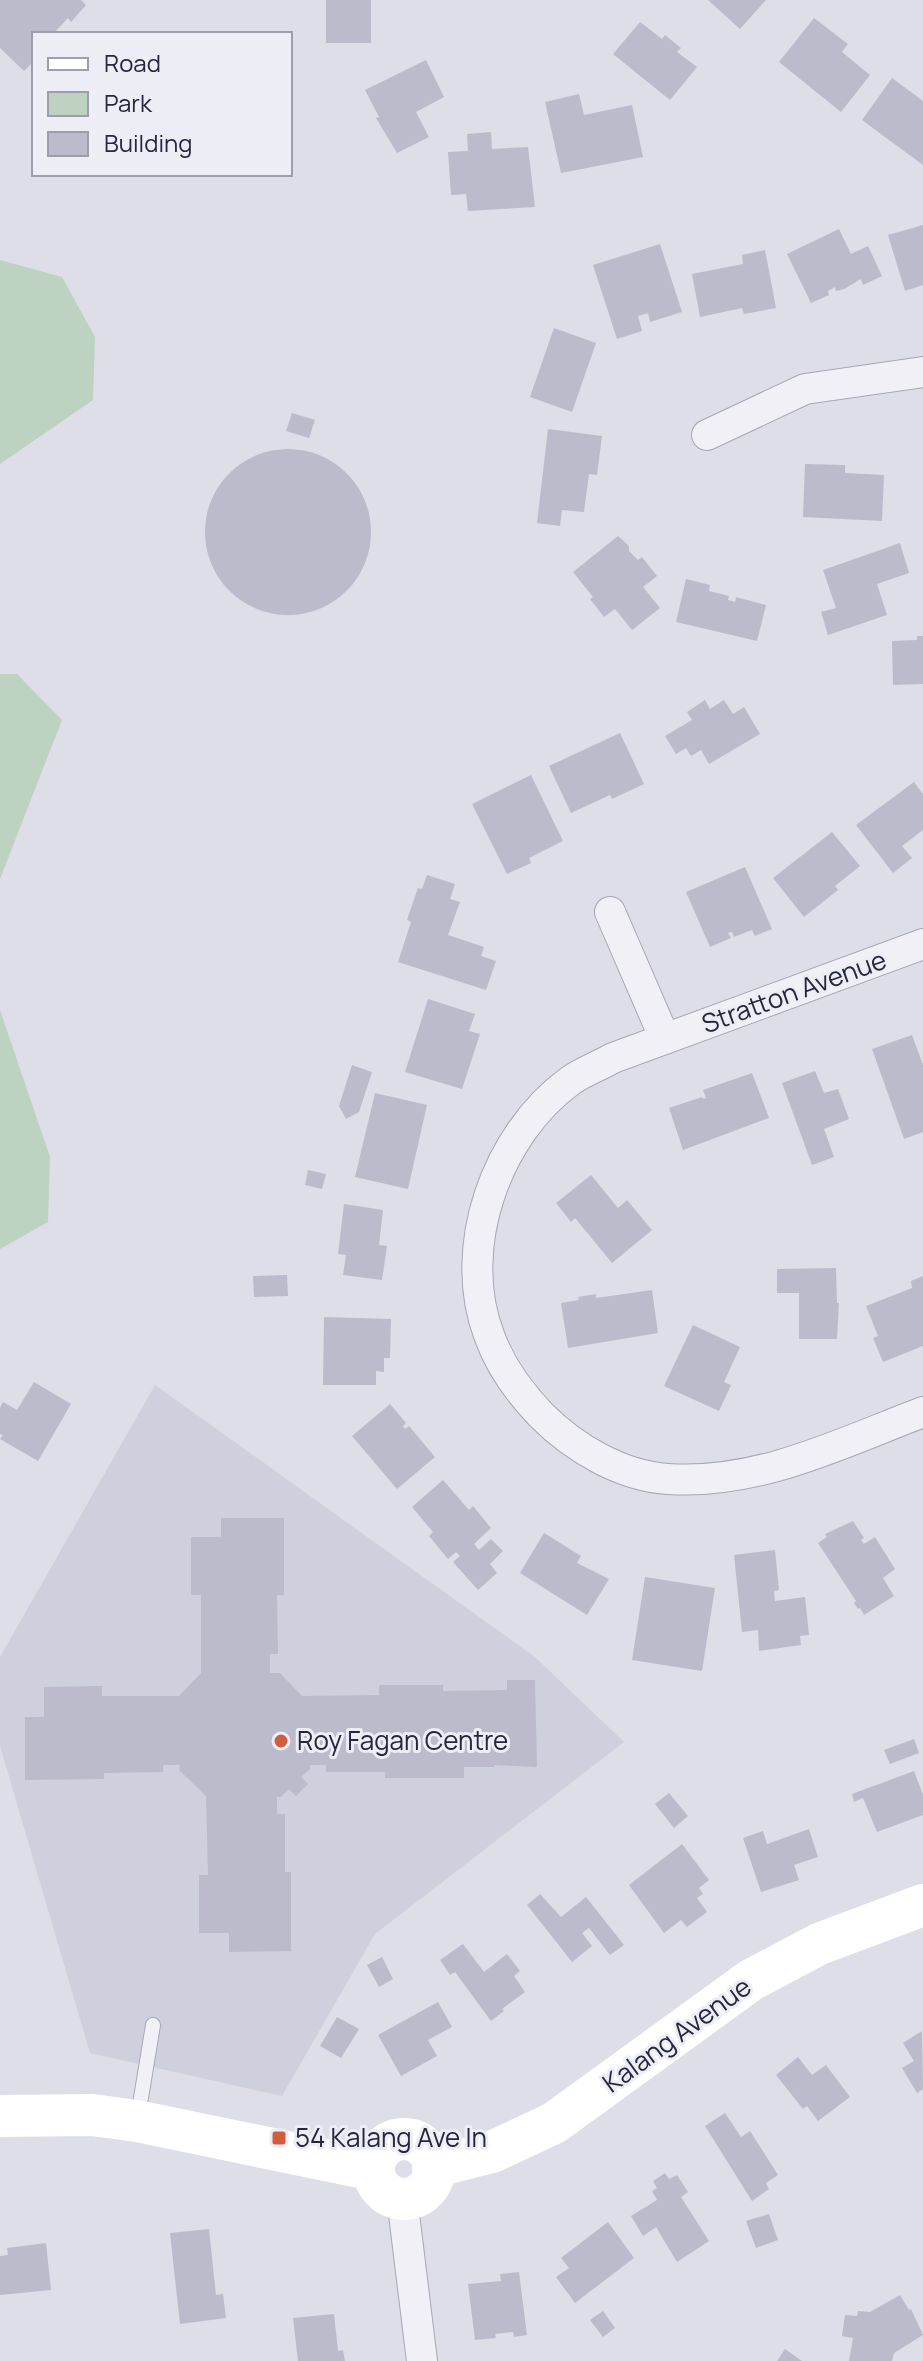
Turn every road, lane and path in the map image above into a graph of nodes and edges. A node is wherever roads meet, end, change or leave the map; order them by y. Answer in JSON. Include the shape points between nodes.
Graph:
{"nodes":[{"id":1,"x":923,"y":372,"type":"edge"},
{"id":2,"x":707,"y":435,"type":"dead end"},
{"id":3,"x":610,"y":912,"type":"dead end"},
{"id":4,"x":923,"y":944,"type":"edge"},
{"id":5,"x":665,"y":1039,"type":"junction"},
{"id":6,"x":923,"y":1412,"type":"edge"},
{"id":7,"x":923,"y":1905,"type":"edge"},
{"id":8,"x":153,"y":2025,"type":"dead end"},
{"id":9,"x":0,"y":2116,"type":"edge"},
{"id":10,"x":137,"y":2121,"type":"junction"},
{"id":11,"x":388,"y":2184,"type":"junction"},
{"id":12,"x":422,"y":2361,"type":"edge"}],
"edges":[{"from":1,"to":2,"type":"street","via":[[805,389]]},
{"from":3,"to":5,"type":"street"},
{"from":4,"to":5,"type":"street","name":"Stratton Avenue"},
{"from":5,"to":6,"type":"street","name":"Stratton Avenue","via":[[570,1080],[515,1141],[496,1176],[478,1250],[478,1292],[506,1373],[558,1433],[591,1454],[665,1479],[749,1475]]},
{"from":7,"to":11,"type":"street","name":"Kalang Avenue","via":[[819,1944],[751,1980],[554,2123],[471,2159],[433,2167],[430,2183],[418,2195]]},
{"from":8,"to":10,"type":"lane"},
{"from":9,"to":10,"type":"street","via":[[92,2115]]},
{"from":10,"to":11,"type":"street"},
{"from":11,"to":12,"type":"street"}]}
